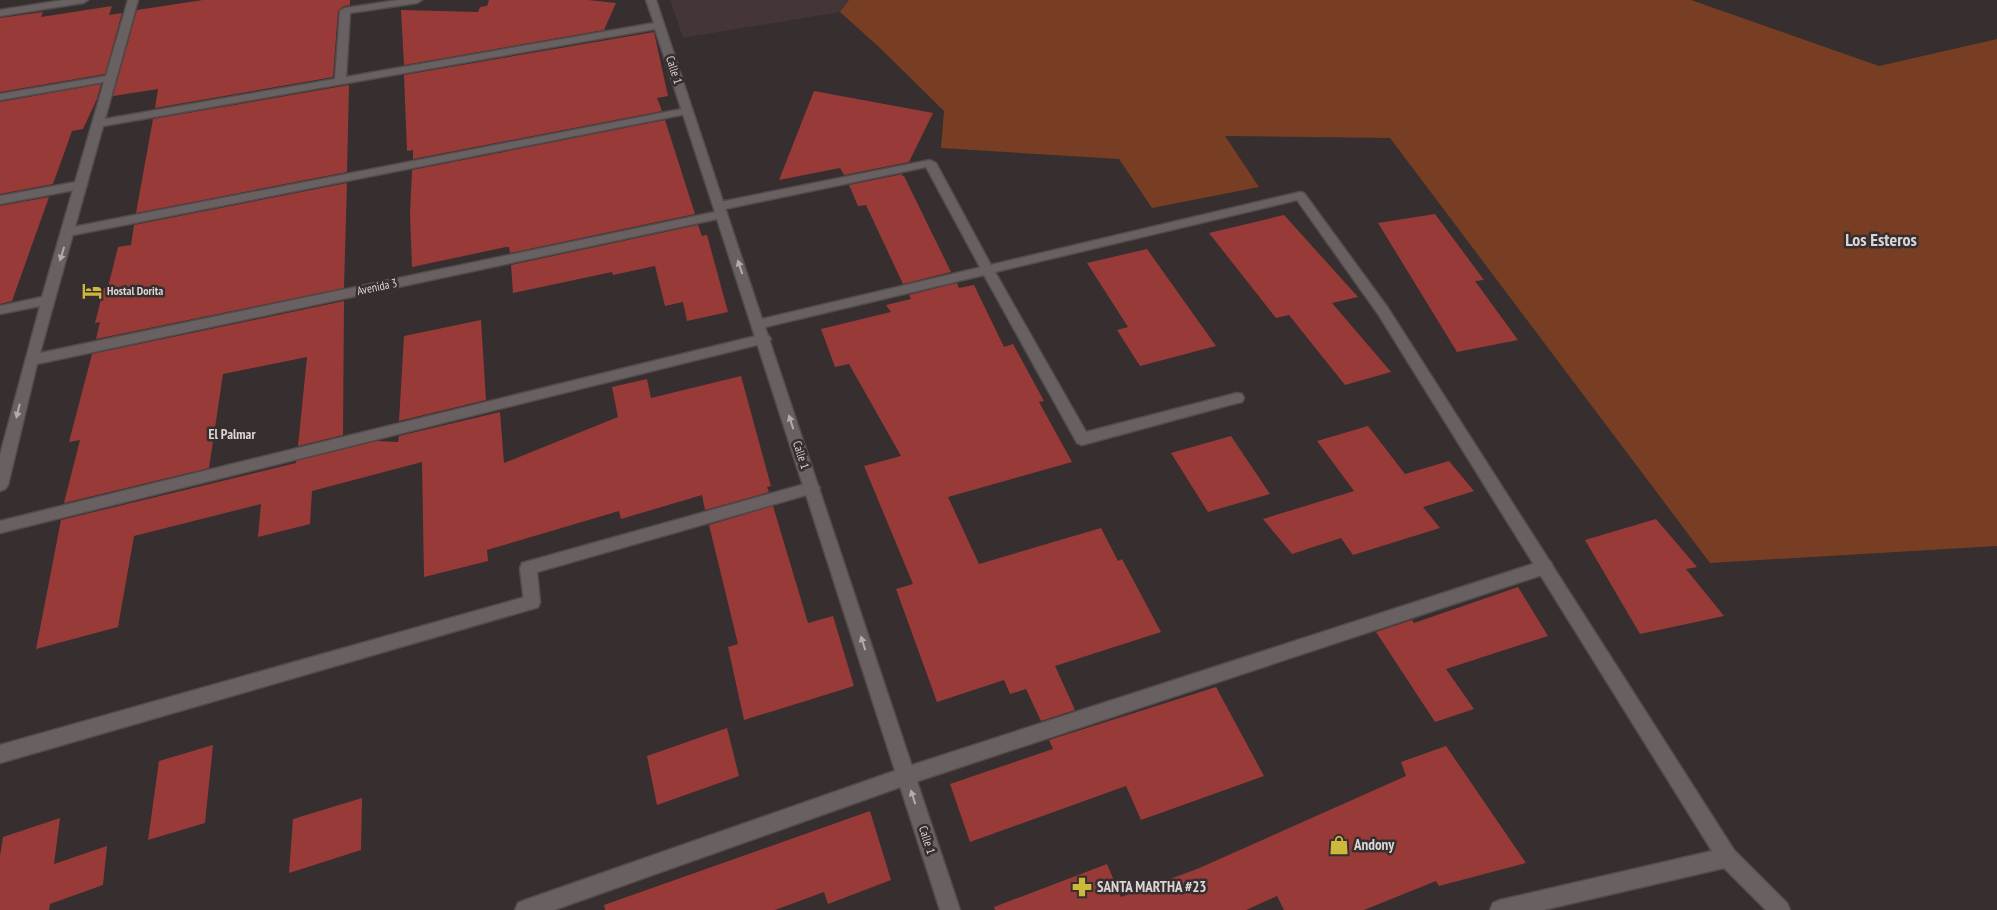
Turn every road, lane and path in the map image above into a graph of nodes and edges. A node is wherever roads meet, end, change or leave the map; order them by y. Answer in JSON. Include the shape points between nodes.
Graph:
{"nodes":[{"id":1,"x":83,"y":0,"type":"edge"},
{"id":2,"x":132,"y":0,"type":"edge"},
{"id":3,"x":417,"y":0,"type":"edge"},
{"id":4,"x":651,"y":0,"type":"edge"},
{"id":5,"x":0,"y":13,"type":"edge"},
{"id":6,"x":659,"y":25,"type":"junction"},
{"id":7,"x":111,"y":78,"type":"junction"},
{"id":8,"x":340,"y":81,"type":"junction"},
{"id":9,"x":0,"y":97,"type":"edge"},
{"id":10,"x":687,"y":112,"type":"junction"},
{"id":11,"x":99,"y":123,"type":"junction"},
{"id":12,"x":81,"y":185,"type":"junction"},
{"id":13,"x":0,"y":200,"type":"edge"},
{"id":14,"x":721,"y":210,"type":"junction"},
{"id":15,"x":68,"y":232,"type":"junction"},
{"id":16,"x":987,"y":269,"type":"junction"},
{"id":17,"x":48,"y":300,"type":"junction"},
{"id":18,"x":0,"y":310,"type":"edge"},
{"id":19,"x":759,"y":324,"type":"junction"},
{"id":20,"x":764,"y":340,"type":"junction"},
{"id":21,"x":31,"y":360,"type":"junction"},
{"id":22,"x":1238,"y":398,"type":"dead end"},
{"id":23,"x":4,"y":450,"type":"edge"},
{"id":24,"x":0,"y":485,"type":"edge"},
{"id":25,"x":812,"y":488,"type":"junction"},
{"id":26,"x":0,"y":527,"type":"edge"},
{"id":27,"x":1545,"y":567,"type":"junction"},
{"id":28,"x":0,"y":754,"type":"edge"},
{"id":29,"x":906,"y":776,"type":"junction"},
{"id":30,"x":1727,"y":856,"type":"junction"},
{"id":31,"x":525,"y":910,"type":"edge"},
{"id":32,"x":950,"y":910,"type":"edge"},
{"id":33,"x":1500,"y":910,"type":"edge"},
{"id":34,"x":1780,"y":910,"type":"edge"}],
"edges":[{"from":1,"to":5,"type":"street"},
{"from":2,"to":7,"type":"street"},
{"from":3,"to":8,"type":"street","via":[[345,11]]},
{"from":4,"to":6,"type":"street","name":"Calle 1"},
{"from":6,"to":8,"type":"street"},
{"from":6,"to":10,"type":"street","name":"Calle 1"},
{"from":7,"to":9,"type":"street"},
{"from":7,"to":11,"type":"street"},
{"from":8,"to":11,"type":"street"},
{"from":10,"to":14,"type":"street","name":"Calle 1"},
{"from":10,"to":15,"type":"street"},
{"from":11,"to":12,"type":"street"},
{"from":12,"to":13,"type":"street"},
{"from":12,"to":15,"type":"street"},
{"from":14,"to":16,"type":"street","name":"Avenida 3","via":[[930,162]]},
{"from":19,"to":14,"type":"street","name":"Calle 1","one_way":true},
{"from":14,"to":21,"type":"street","name":"Avenida 3"},
{"from":15,"to":17,"type":"street","one_way":true},
{"from":16,"to":19,"type":"street"},
{"from":16,"to":22,"type":"street","via":[[1082,439]]},
{"from":16,"to":27,"type":"street","via":[[1300,196],[1383,311]]},
{"from":17,"to":18,"type":"street"},
{"from":17,"to":21,"type":"street"},
{"from":19,"to":20,"type":"street","name":"Calle 1"},
{"from":25,"to":20,"type":"street","name":"Calle 1","one_way":true},
{"from":20,"to":26,"type":"street"},
{"from":21,"to":23,"type":"street","one_way":true},
{"from":23,"to":24,"type":"street"},
{"from":25,"to":28,"type":"street","via":[[528,568],[532,602]]},
{"from":29,"to":25,"type":"street","name":"Calle 1","one_way":true},
{"from":27,"to":29,"type":"street"},
{"from":27,"to":30,"type":"street"},
{"from":29,"to":31,"type":"street"},
{"from":32,"to":29,"type":"street","name":"Calle 1","one_way":true},
{"from":30,"to":33,"type":"street"},
{"from":30,"to":34,"type":"street"}]}
